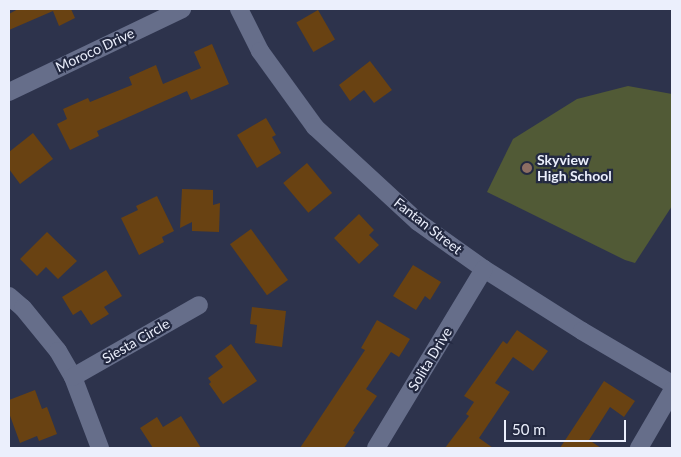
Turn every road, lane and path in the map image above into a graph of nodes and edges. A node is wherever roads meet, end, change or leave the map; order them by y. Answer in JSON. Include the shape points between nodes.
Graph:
{"nodes":[{"id":1,"x":182,"y":9,"type":"edge"},
{"id":2,"x":239,"y":9,"type":"edge"},
{"id":3,"x":9,"y":92,"type":"edge"},
{"id":4,"x":484,"y":269,"type":"junction"},
{"id":5,"x":9,"y":296,"type":"edge"},
{"id":6,"x":200,"y":305,"type":"dead end"},
{"id":7,"x":73,"y":377,"type":"junction"},
{"id":8,"x":672,"y":384,"type":"edge"},
{"id":9,"x":672,"y":391,"type":"edge"},
{"id":10,"x":100,"y":448,"type":"edge"},
{"id":11,"x":376,"y":448,"type":"edge"},
{"id":12,"x":639,"y":448,"type":"edge"}],
"edges":[{"from":1,"to":3,"type":"street","name":"Moroco Drive"},
{"from":2,"to":4,"type":"street","name":"Fantan Street","via":[[260,51],[315,127],[418,222]]},
{"from":4,"to":8,"type":"street","name":"Fantan Street"},
{"from":4,"to":11,"type":"street","name":"Solita Drive"},
{"from":5,"to":7,"type":"street","via":[[58,351]]},
{"from":6,"to":7,"type":"street","name":"Siesta Circle"},
{"from":7,"to":10,"type":"street"},
{"from":9,"to":12,"type":"street"}]}
